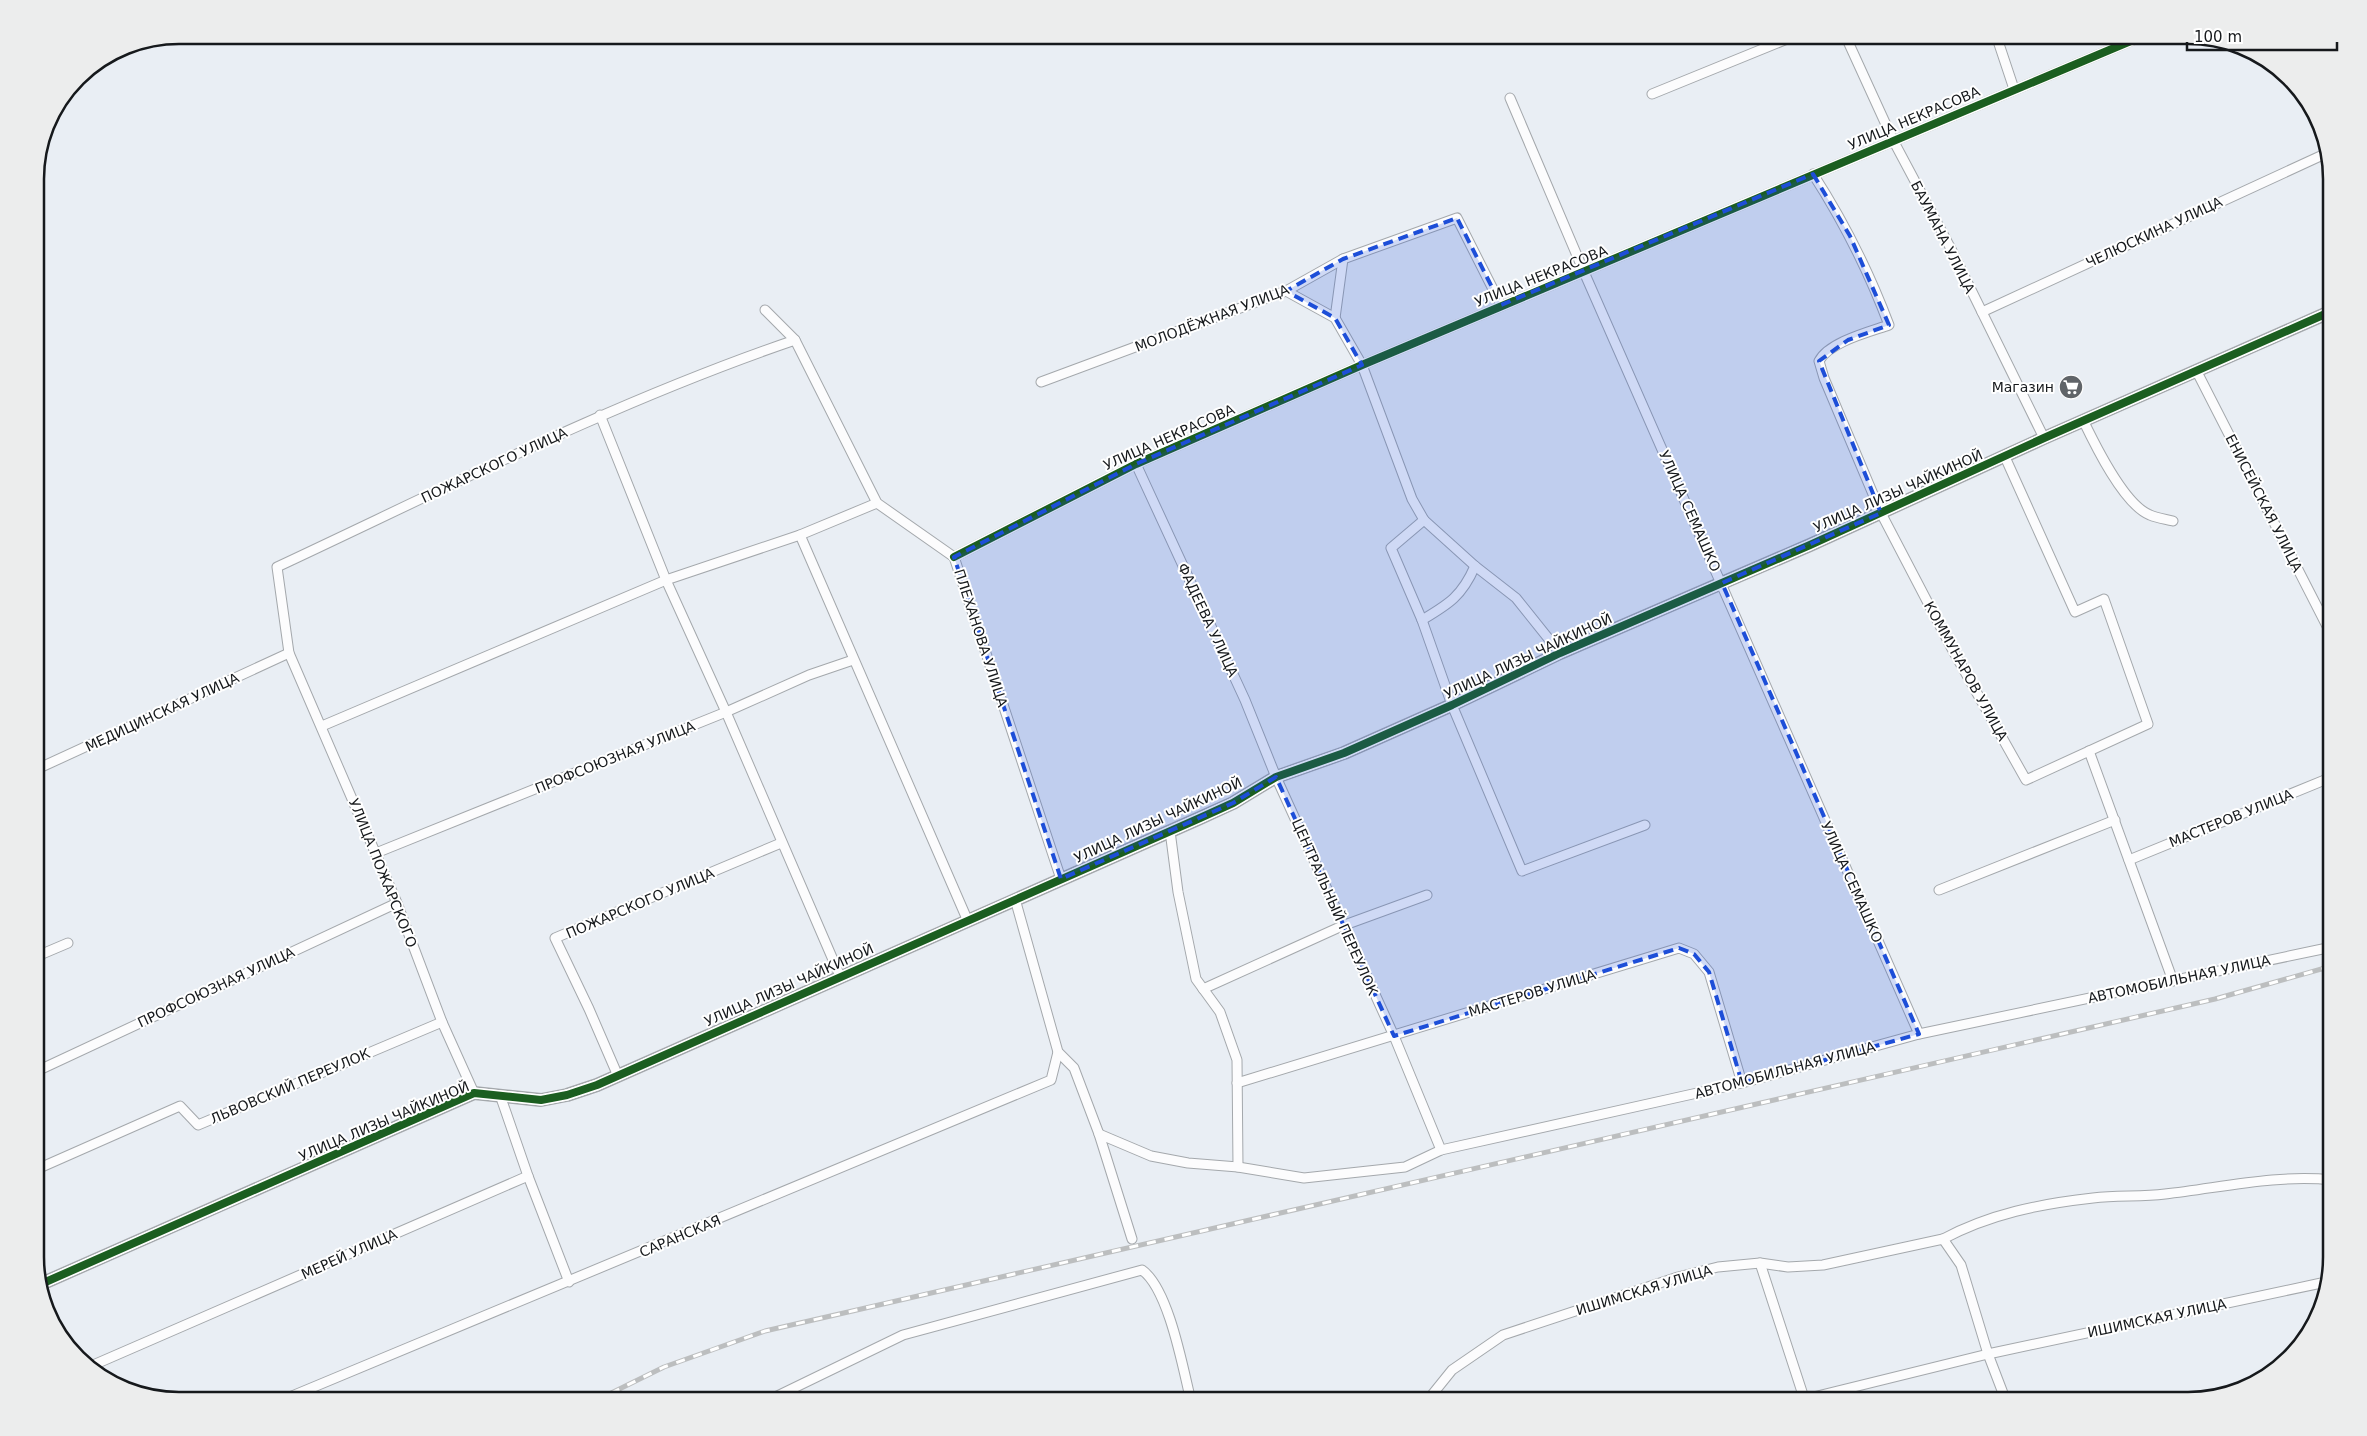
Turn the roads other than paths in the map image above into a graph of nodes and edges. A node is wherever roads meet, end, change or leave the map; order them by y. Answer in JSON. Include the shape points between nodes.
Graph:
{"nodes":[{"id":1,"x":1775,"y":44,"type":"edge"},
{"id":2,"x":1849,"y":44,"type":"edge"},
{"id":3,"x":1999,"y":44,"type":"edge"},
{"id":4,"x":2123,"y":44,"type":"edge"},
{"id":5,"x":2014,"y":89,"type":"junction"},
{"id":6,"x":1652,"y":94,"type":"dead end"},
{"id":7,"x":1510,"y":98,"type":"dead end"},
{"id":8,"x":1893,"y":140,"type":"junction"},
{"id":9,"x":2321,"y":156,"type":"edge"},
{"id":10,"x":1813,"y":174,"type":"junction"},
{"id":11,"x":1343,"y":259,"type":"junction"},
{"id":12,"x":1584,"y":272,"type":"junction"},
{"id":13,"x":1286,"y":291,"type":"junction"},
{"id":14,"x":1501,"y":305,"type":"junction"},
{"id":15,"x":765,"y":310,"type":"dead end"},
{"id":16,"x":1982,"y":312,"type":"junction"},
{"id":17,"x":2323,"y":315,"type":"edge"},
{"id":18,"x":1335,"y":318,"type":"junction"},
{"id":19,"x":795,"y":340,"type":"junction"},
{"id":20,"x":1362,"y":365,"type":"junction"},
{"id":21,"x":2196,"y":370,"type":"junction"},
{"id":22,"x":1041,"y":382,"type":"dead end"},
{"id":23,"x":600,"y":415,"type":"junction"},
{"id":24,"x":2083,"y":420,"type":"junction"},
{"id":25,"x":2044,"y":438,"type":"junction"},
{"id":26,"x":2004,"y":457,"type":"junction"},
{"id":27,"x":1136,"y":464,"type":"junction"},
{"id":28,"x":877,"y":503,"type":"junction"},
{"id":29,"x":1881,"y":513,"type":"junction"},
{"id":30,"x":1424,"y":520,"type":"junction"},
{"id":31,"x":2172,"y":521,"type":"dead end"},
{"id":32,"x":800,"y":535,"type":"junction"},
{"id":33,"x":954,"y":557,"type":"junction"},
{"id":34,"x":1475,"y":566,"type":"junction"},
{"id":35,"x":666,"y":580,"type":"junction"},
{"id":36,"x":1722,"y":583,"type":"junction"},
{"id":37,"x":2323,"y":618,"type":"edge"},
{"id":38,"x":1422,"y":620,"type":"junction"},
{"id":39,"x":289,"y":653,"type":"junction"},
{"id":40,"x":1560,"y":653,"type":"junction"},
{"id":41,"x":853,"y":660,"type":"junction"},
{"id":42,"x":1452,"y":705,"type":"junction"},
{"id":43,"x":726,"y":712,"type":"junction"},
{"id":44,"x":322,"y":726,"type":"junction"},
{"id":45,"x":2090,"y":751,"type":"junction"},
{"id":46,"x":44,"y":766,"type":"edge"},
{"id":47,"x":1276,"y":777,"type":"junction"},
{"id":48,"x":2323,"y":781,"type":"edge"},
{"id":49,"x":2115,"y":820,"type":"junction"},
{"id":50,"x":1645,"y":826,"type":"dead end"},
{"id":51,"x":1170,"y":831,"type":"junction"},
{"id":52,"x":782,"y":844,"type":"junction"},
{"id":53,"x":376,"y":853,"type":"junction"},
{"id":54,"x":2129,"y":860,"type":"junction"},
{"id":55,"x":1060,"y":879,"type":"junction"},
{"id":56,"x":1939,"y":890,"type":"dead end"},
{"id":57,"x":1427,"y":895,"type":"dead end"},
{"id":58,"x":1015,"y":899,"type":"junction"},
{"id":59,"x":397,"y":903,"type":"junction"},
{"id":60,"x":968,"y":919,"type":"junction"},
{"id":61,"x":1342,"y":926,"type":"junction"},
{"id":62,"x":68,"y":943,"type":"dead end"},
{"id":63,"x":2323,"y":948,"type":"edge"},
{"id":64,"x":44,"y":954,"type":"edge"},
{"id":65,"x":840,"y":976,"type":"junction"},
{"id":66,"x":2172,"y":981,"type":"junction"},
{"id":67,"x":1203,"y":989,"type":"junction"},
{"id":68,"x":442,"y":1022,"type":"junction"},
{"id":69,"x":1919,"y":1034,"type":"junction"},
{"id":70,"x":1394,"y":1036,"type":"junction"},
{"id":71,"x":1058,"y":1052,"type":"junction"},
{"id":72,"x":44,"y":1068,"type":"edge"},
{"id":73,"x":618,"y":1076,"type":"junction"},
{"id":74,"x":1237,"y":1083,"type":"junction"},
{"id":75,"x":1742,"y":1083,"type":"junction"},
{"id":76,"x":474,"y":1093,"type":"junction"},
{"id":77,"x":500,"y":1095,"type":"junction"},
{"id":78,"x":1099,"y":1134,"type":"junction"},
{"id":79,"x":1441,"y":1150,"type":"junction"},
{"id":80,"x":44,"y":1166,"type":"edge"},
{"id":81,"x":1238,"y":1166,"type":"junction"},
{"id":82,"x":528,"y":1176,"type":"junction"},
{"id":83,"x":2323,"y":1179,"type":"edge"},
{"id":84,"x":1132,"y":1239,"type":"dead end"},
{"id":85,"x":1942,"y":1239,"type":"junction"},
{"id":86,"x":1760,"y":1263,"type":"junction"},
{"id":87,"x":46,"y":1282,"type":"edge"},
{"id":88,"x":569,"y":1282,"type":"junction"},
{"id":89,"x":2321,"y":1283,"type":"edge"},
{"id":90,"x":1988,"y":1354,"type":"junction"},
{"id":91,"x":97,"y":1364,"type":"edge"},
{"id":92,"x":302,"y":1392,"type":"edge"},
{"id":93,"x":787,"y":1392,"type":"edge"},
{"id":94,"x":1189,"y":1392,"type":"edge"},
{"id":95,"x":1434,"y":1392,"type":"edge"},
{"id":96,"x":1800,"y":1392,"type":"edge"},
{"id":97,"x":1834,"y":1392,"type":"edge"},
{"id":98,"x":2003,"y":1392,"type":"edge"}],
"edges":[{"from":1,"to":6,"type":"street"},
{"from":2,"to":8,"type":"street","name":"БАУМАНА УЛИЦА"},
{"from":3,"to":5,"type":"street"},
{"from":4,"to":5,"type":"street","name":"УЛИЦА НЕКРАСОВА"},
{"from":5,"to":8,"type":"street","name":"УЛИЦА НЕКРАСОВА"},
{"from":7,"to":12,"type":"street","name":"УЛИЦА СЕМАШКО"},
{"from":8,"to":10,"type":"street","name":"УЛИЦА НЕКРАСОВА"},
{"from":8,"to":16,"type":"street","name":"БАУМАНА УЛИЦА"},
{"from":9,"to":16,"type":"street","name":"ЧЕЛЮСКИНА УЛИЦА"},
{"from":10,"to":12,"type":"street","name":"УЛИЦА НЕКРАСОВА"},
{"from":10,"to":29,"type":"street","name":"КОММУНАРОВ УЛИЦА","via":[[1850,236],[1889,325],[1848,340],[1823,355],[1819,361]]},
{"from":11,"to":13,"type":"street","name":"МОЛОДЁЖНАЯ УЛИЦА"},
{"from":11,"to":14,"type":"street","name":"МОЛОДЁЖНАЯ УЛИЦА","via":[[1457,218]]},
{"from":11,"to":18,"type":"street"},
{"from":12,"to":14,"type":"street","name":"УЛИЦА НЕКРАСОВА"},
{"from":12,"to":36,"type":"street","name":"УЛИЦА СЕМАШКО"},
{"from":13,"to":18,"type":"street"},
{"from":13,"to":22,"type":"street","name":"МОЛОДЁЖНАЯ УЛИЦА"},
{"from":14,"to":20,"type":"street","name":"УЛИЦА НЕКРАСОВА"},
{"from":15,"to":19,"type":"street","name":"ПЛЕХАНОВА УЛИЦА"},
{"from":16,"to":25,"type":"street","name":"БАУМАНА УЛИЦА"},
{"from":17,"to":21,"type":"street","name":"УЛИЦА ЛИЗЫ ЧАЙКИНОЙ"},
{"from":18,"to":20,"type":"street"},
{"from":19,"to":23,"type":"street","name":"ПОЖАРСКОГО УЛИЦА"},
{"from":19,"to":28,"type":"street","name":"ПЛЕХАНОВА УЛИЦА"},
{"from":20,"to":27,"type":"street","name":"УЛИЦА НЕКРАСОВА"},
{"from":20,"to":30,"type":"street","via":[[1412,499]]},
{"from":21,"to":24,"type":"street","name":"УЛИЦА ЛИЗЫ ЧАЙКИНОЙ"},
{"from":21,"to":37,"type":"street","name":"ЕНИСЕЙСКАЯ УЛИЦА"},
{"from":23,"to":35,"type":"street"},
{"from":23,"to":39,"type":"street","name":"ПОЖАРСКОГО УЛИЦА","via":[[278,567]]},
{"from":24,"to":25,"type":"street","name":"УЛИЦА ЛИЗЫ ЧАЙКИНОЙ"},
{"from":24,"to":31,"type":"street","via":[[2108,470],[2140,509]]},
{"from":25,"to":26,"type":"street","name":"УЛИЦА ЛИЗЫ ЧАЙКИНОЙ"},
{"from":26,"to":29,"type":"street","name":"УЛИЦА ЛИЗЫ ЧАЙКИНОЙ"},
{"from":26,"to":45,"type":"street","name":"КОММУНАРОВ УЛИЦА","via":[[2075,612],[2104,599],[2148,724]]},
{"from":27,"to":33,"type":"street","name":"УЛИЦА НЕКРАСОВА"},
{"from":27,"to":47,"type":"street","name":"ФАДЕЕВА УЛИЦА","via":[[1234,675]]},
{"from":28,"to":32,"type":"street"},
{"from":28,"to":33,"type":"street","name":"ПЛЕХАНОВА УЛИЦА"},
{"from":29,"to":36,"type":"street","name":"УЛИЦА ЛИЗЫ ЧАЙКИНОЙ"},
{"from":29,"to":45,"type":"street","name":"КОММУНАРОВ УЛИЦА","via":[[2026,780]]},
{"from":30,"to":34,"type":"street"},
{"from":30,"to":38,"type":"street","via":[[1391,548]]},
{"from":32,"to":35,"type":"street"},
{"from":32,"to":41,"type":"street"},
{"from":33,"to":55,"type":"street","name":"ПЛЕХАНОВА УЛИЦА"},
{"from":34,"to":38,"type":"street","via":[[1466,587],[1452,601]]},
{"from":34,"to":40,"type":"street","via":[[1516,598]]},
{"from":35,"to":43,"type":"street"},
{"from":35,"to":44,"type":"street"},
{"from":36,"to":40,"type":"street","name":"УЛИЦА ЛИЗЫ ЧАЙКИНОЙ"},
{"from":36,"to":69,"type":"street","name":"УЛИЦА СЕМАШКО"},
{"from":38,"to":42,"type":"street"},
{"from":39,"to":44,"type":"street","name":"УЛИЦА ПОЖАРСКОГО"},
{"from":39,"to":46,"type":"street","name":"МЕДИЦИНСКАЯ УЛИЦА"},
{"from":40,"to":42,"type":"street","name":"УЛИЦА ЛИЗЫ ЧАЙКИНОЙ"},
{"from":41,"to":43,"type":"street","name":"ПРОФСОЮЗНАЯ УЛИЦА","via":[[809,675]]},
{"from":41,"to":60,"type":"street"},
{"from":42,"to":47,"type":"street","name":"УЛИЦА ЛИЗЫ ЧАЙКИНОЙ","via":[[1344,753]]},
{"from":42,"to":50,"type":"street","via":[[1522,871]]},
{"from":43,"to":52,"type":"street"},
{"from":43,"to":53,"type":"street","name":"ПРОФСОЮЗНАЯ УЛИЦА"},
{"from":44,"to":53,"type":"street","name":"УЛИЦА ПОЖАРСКОГО"},
{"from":45,"to":49,"type":"street"},
{"from":47,"to":51,"type":"street","name":"УЛИЦА ЛИЗЫ ЧАЙКИНОЙ","via":[[1233,803]]},
{"from":47,"to":61,"type":"street","name":"ЦЕНТРАЛЬНЫЙ ПЕРЕУЛОК"},
{"from":48,"to":54,"type":"street","name":"МАСТЕРОВ УЛИЦА"},
{"from":49,"to":54,"type":"street"},
{"from":49,"to":56,"type":"street"},
{"from":51,"to":55,"type":"street","name":"УЛИЦА ЛИЗЫ ЧАЙКИНОЙ"},
{"from":51,"to":67,"type":"street","via":[[1178,892],[1196,979]]},
{"from":52,"to":65,"type":"street"},
{"from":52,"to":73,"type":"street","name":"ПОЖАРСКОГО УЛИЦА","via":[[555,938]]},
{"from":53,"to":59,"type":"street","name":"УЛИЦА ПОЖАРСКОГО"},
{"from":54,"to":66,"type":"street"},
{"from":55,"to":58,"type":"street","name":"УЛИЦА ЛИЗЫ ЧАЙКИНОЙ"},
{"from":57,"to":61,"type":"street"},
{"from":58,"to":60,"type":"street","name":"УЛИЦА ЛИЗЫ ЧАЙКИНОЙ"},
{"from":58,"to":71,"type":"street"},
{"from":59,"to":68,"type":"street","name":"УЛИЦА ПОЖАРСКОГО"},
{"from":59,"to":72,"type":"street","name":"ПРОФСОЮЗНАЯ УЛИЦА"},
{"from":60,"to":65,"type":"street","name":"УЛИЦА ЛИЗЫ ЧАЙКИНОЙ"},
{"from":61,"to":67,"type":"street"},
{"from":61,"to":70,"type":"street","name":"ЦЕНТРАЛЬНЫЙ ПЕРЕУЛОК"},
{"from":62,"to":64,"type":"street"},
{"from":63,"to":66,"type":"street","name":"АВТОМОБИЛЬНАЯ УЛИЦА"},
{"from":65,"to":73,"type":"street","name":"УЛИЦА ЛИЗЫ ЧАЙКИНОЙ"},
{"from":66,"to":69,"type":"street","name":"АВТОМОБИЛЬНАЯ УЛИЦА"},
{"from":67,"to":74,"type":"street","via":[[1220,1012],[1237,1060]]},
{"from":68,"to":76,"type":"street","name":"УЛИЦА ПОЖАРСКОГО"},
{"from":68,"to":80,"type":"street","name":"ЛЬВОВСКИЙ ПЕРЕУЛОК","via":[[198,1125],[180,1106]]},
{"from":69,"to":75,"type":"street","name":"АВТОМОБИЛЬНАЯ УЛИЦА"},
{"from":70,"to":74,"type":"street","name":"МАСТЕРОВ УЛИЦА"},
{"from":70,"to":75,"type":"street","name":"МАСТЕРОВ УЛИЦА","via":[[1679,948],[1694,954],[1709,972]]},
{"from":70,"to":79,"type":"street","name":"ЦЕНТРАЛЬНЫЙ ПЕРЕУЛОК"},
{"from":71,"to":78,"type":"street","via":[[1074,1068]]},
{"from":71,"to":88,"type":"street","name":"САРАНСКАЯ","via":[[1051,1080]]},
{"from":73,"to":77,"type":"street","name":"УЛИЦА ЛИЗЫ ЧАЙКИНОЙ","via":[[566,1095],[541,1100]]},
{"from":74,"to":81,"type":"street"},
{"from":75,"to":79,"type":"street","name":"АВТОМОБИЛЬНАЯ УЛИЦА"},
{"from":76,"to":77,"type":"street","name":"УЛИЦА ЛИЗЫ ЧАЙКИНОЙ"},
{"from":76,"to":87,"type":"street","name":"УЛИЦА ЛИЗЫ ЧАЙКИНОЙ"},
{"from":77,"to":82,"type":"street"},
{"from":78,"to":81,"type":"street","name":"АВТОМОБИЛЬНАЯ УЛИЦА","via":[[1151,1156],[1188,1163]]},
{"from":78,"to":84,"type":"street"},
{"from":79,"to":81,"type":"street","name":"АВТОМОБИЛЬНАЯ УЛИЦА","via":[[1405,1167],[1304,1178]]},
{"from":82,"to":88,"type":"street"},
{"from":82,"to":91,"type":"street","name":"МЕРЕЙ УЛИЦА"},
{"from":83,"to":85,"type":"street","name":"ИШИМСКАЯ УЛИЦА","via":[[2307,1177],[2045,1205],[1989,1218]]},
{"from":85,"to":86,"type":"street","name":"ИШИМСКАЯ УЛИЦА","via":[[1824,1265],[1788,1267]]},
{"from":85,"to":90,"type":"street","via":[[1961,1265]]},
{"from":86,"to":95,"type":"street","name":"ИШИМСКАЯ УЛИЦА","via":[[1718,1267],[1678,1277],[1503,1335],[1452,1370]]},
{"from":86,"to":96,"type":"street"},
{"from":88,"to":92,"type":"street","name":"САРАНСКАЯ"},
{"from":89,"to":90,"type":"street","name":"ИШИМСКАЯ УЛИЦА"},
{"from":90,"to":97,"type":"street","name":"ИШИМСКАЯ УЛИЦА"},
{"from":90,"to":98,"type":"street"},
{"from":93,"to":94,"type":"street","via":[[903,1335],[1142,1270],[1160,1292]]}]}
